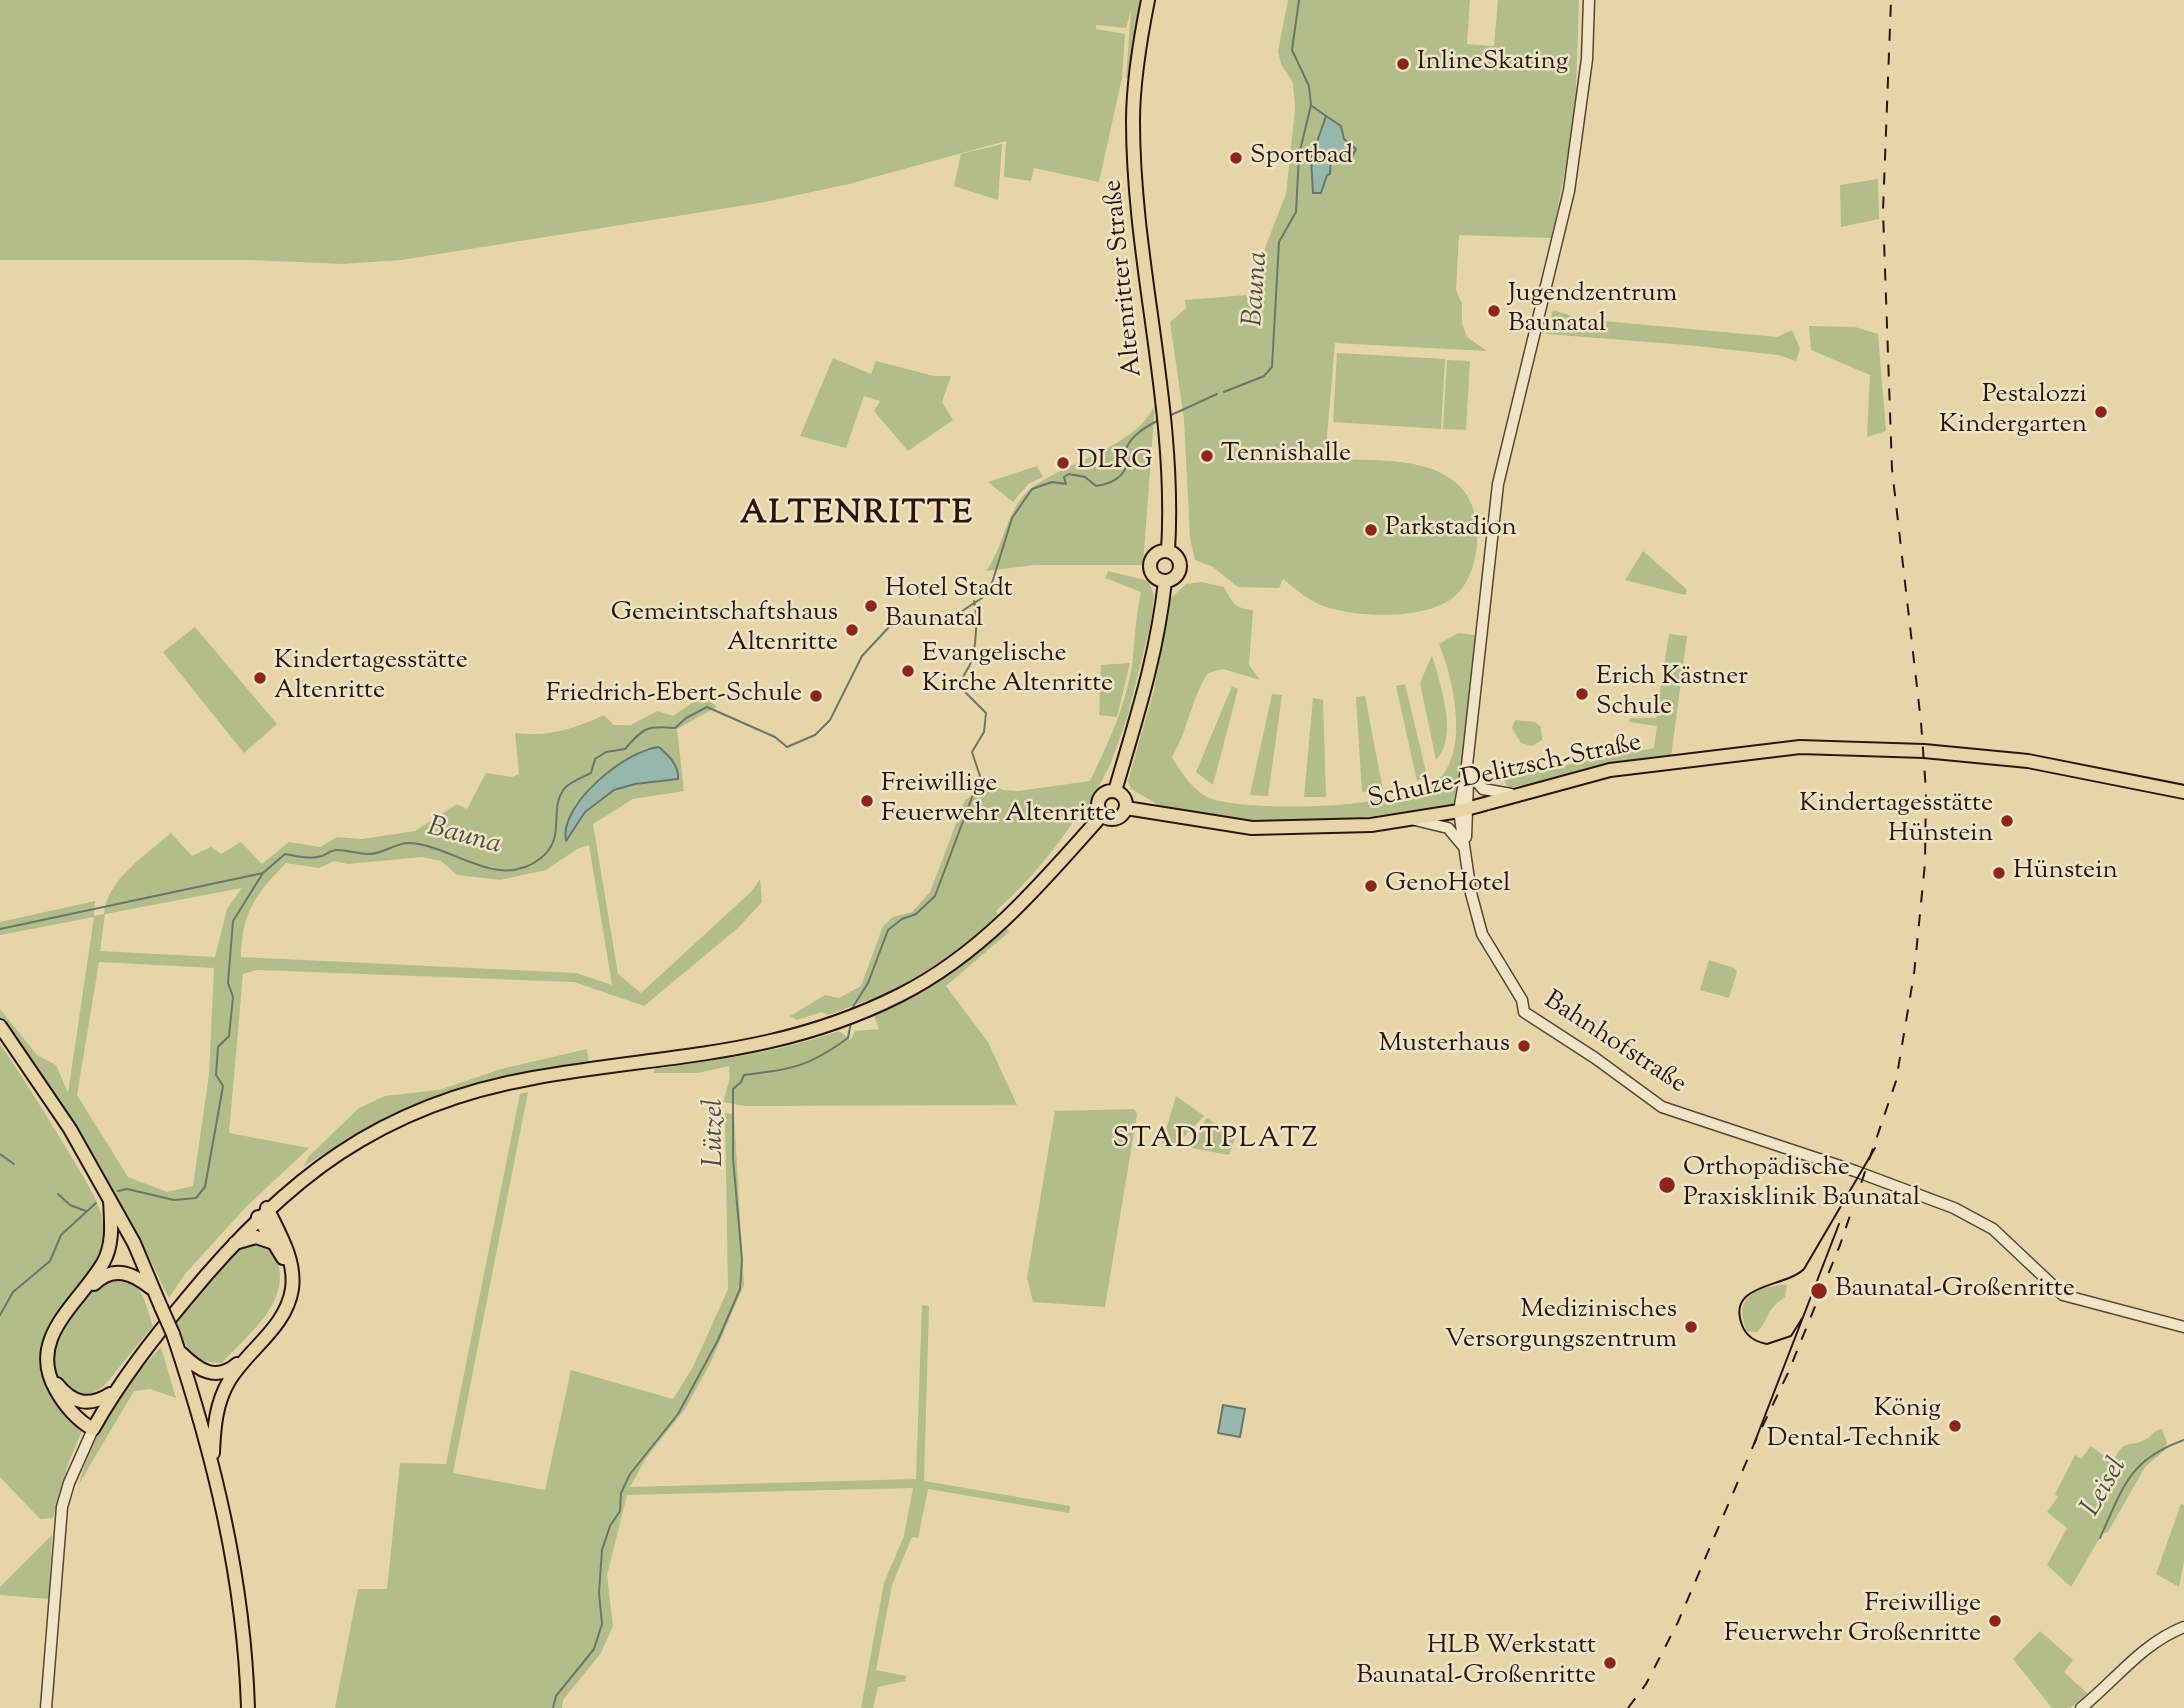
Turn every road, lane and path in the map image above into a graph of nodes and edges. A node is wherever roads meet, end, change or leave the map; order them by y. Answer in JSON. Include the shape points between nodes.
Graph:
{"nodes":[{"id":1,"x":1148,"y":0,"type":"edge"},
{"id":2,"x":1589,"y":0,"type":"edge"},
{"id":3,"x":1168,"y":551,"type":"junction"},
{"id":4,"x":1166,"y":581,"type":"junction"},
{"id":5,"x":1467,"y":765,"type":"junction"},
{"id":6,"x":1115,"y":791,"type":"junction"},
{"id":7,"x":2184,"y":792,"type":"edge"},
{"id":8,"x":1513,"y":794,"type":"junction"},
{"id":9,"x":1126,"y":808,"type":"junction"},
{"id":10,"x":1464,"y":810,"type":"junction"},
{"id":11,"x":1102,"y":815,"type":"junction"},
{"id":12,"x":1413,"y":820,"type":"junction"},
{"id":13,"x":1464,"y":848,"type":"junction"},
{"id":14,"x":0,"y":1026,"type":"edge"},
{"id":15,"x":110,"y":1200,"type":"junction"},
{"id":16,"x":263,"y":1213,"type":"junction"},
{"id":17,"x":274,"y":1243,"type":"junction"},
{"id":18,"x":231,"y":1245,"type":"junction"},
{"id":19,"x":153,"y":1290,"type":"junction"},
{"id":20,"x":2184,"y":1327,"type":"edge"},
{"id":21,"x":178,"y":1351,"type":"junction"},
{"id":22,"x":113,"y":1392,"type":"junction"},
{"id":23,"x":78,"y":1402,"type":"junction"},
{"id":24,"x":95,"y":1425,"type":"junction"},
{"id":25,"x":213,"y":1464,"type":"junction"},
{"id":26,"x":2184,"y":1627,"type":"edge"},
{"id":27,"x":46,"y":1708,"type":"edge"},
{"id":28,"x":248,"y":1708,"type":"edge"},
{"id":29,"x":2081,"y":1708,"type":"edge"}],
"edges":[{"from":1,"to":3,"type":"main road","name":"Altenritter Straße","via":[[1138,51],[1133,120],[1138,211],[1165,428]]},
{"from":2,"to":5,"type":"street","name":"Bahnhofstraße","via":[[1587,59],[1569,191],[1498,484]]},
{"from":3,"to":4,"type":"main road","name":"Altenritter Straße","via":[[1180,566],[1173,579]]},
{"from":3,"to":4,"type":"main road","name":"Altenritter Straße","via":[[1156,554],[1150,566],[1152,573]]},
{"from":4,"to":6,"type":"main road","via":[[1159,639]]},
{"from":5,"to":8,"type":"street","via":[[1477,785]]},
{"from":5,"to":10,"type":"street","name":"Bahnhofstraße"},
{"from":6,"to":9,"type":"main road","via":[[1123,795]]},
{"from":6,"to":11,"type":"main road","via":[[1100,798]]},
{"from":7,"to":8,"type":"main road","name":"Schulze-Delitzsch-Straße","via":[[2028,761],[1924,751],[1800,747],[1610,770]]},
{"from":8,"to":10,"type":"main road","name":"Schulze-Delitzsch-Straße"},
{"from":9,"to":11,"type":"main road","via":[[1116,819]]},
{"from":9,"to":12,"type":"main road","name":"Schulze-Delitzsch-Straße","via":[[1269,829]]},
{"from":10,"to":12,"type":"main road","name":"Schulze-Delitzsch-Straße"},
{"from":10,"to":13,"type":"street","name":"Bahnhofstraße"},
{"from":11,"to":16,"type":"main road","via":[[1008,918],[923,982],[869,1010],[777,1042],[534,1078],[445,1101],[342,1149]]},
{"from":12,"to":13,"type":"street","via":[[1448,828]]},
{"from":13,"to":20,"type":"street","name":"Bahnhofstraße","via":[[1482,934],[1522,1000],[1524,1012],[1662,1107],[1954,1208],[1993,1229],[2063,1294]]},
{"from":14,"to":15,"type":"main road","via":[[70,1129]]},
{"from":15,"to":19,"type":"main road"},
{"from":15,"to":24,"type":"main road","via":[[110,1246],[103,1263],[57,1322],[47,1353],[50,1381],[60,1398]]},
{"from":16,"to":17,"type":"main road"},
{"from":16,"to":18,"type":"main road"},
{"from":16,"to":25,"type":"main road","via":[[289,1256],[292,1288],[278,1323],[231,1378],[220,1398]]},
{"from":17,"to":18,"type":"main road","via":[[256,1237]]},
{"from":17,"to":21,"type":"main road","via":[[282,1254],[288,1284],[283,1305],[258,1341],[227,1373],[204,1371]]},
{"from":18,"to":22,"type":"main road"},
{"from":19,"to":21,"type":"main road","bridge":true},
{"from":19,"to":23,"type":"main road","via":[[128,1273],[107,1273],[57,1329],[51,1347],[53,1376]]},
{"from":21,"to":25,"type":"main road"},
{"from":22,"to":23,"type":"main road","via":[[94,1403]]},
{"from":22,"to":24,"type":"main road"},
{"from":23,"to":24,"type":"main road"},
{"from":24,"to":27,"type":"street","via":[[69,1483],[60,1526]]},
{"from":25,"to":28,"type":"main road","via":[[237,1582]]},
{"from":26,"to":29,"type":"street","via":[[2141,1651]]}]}
